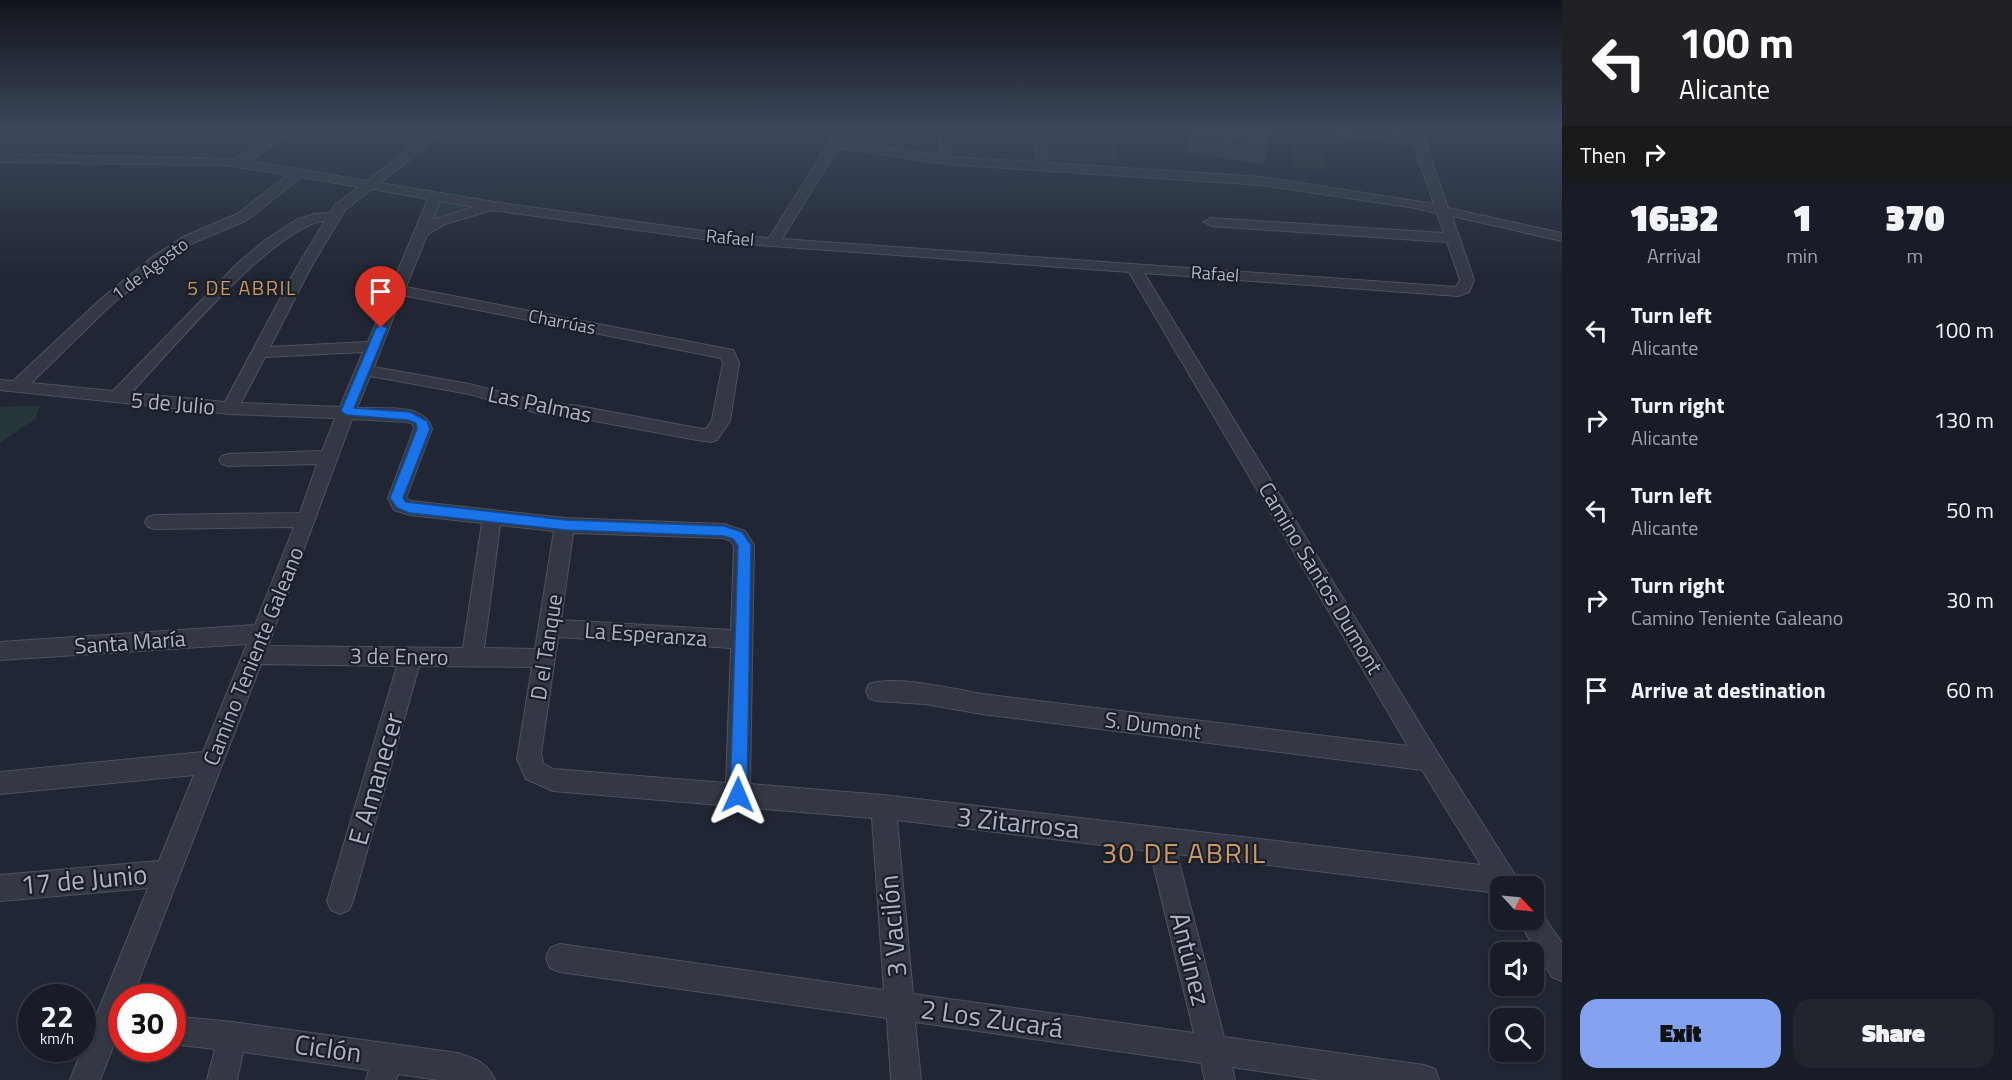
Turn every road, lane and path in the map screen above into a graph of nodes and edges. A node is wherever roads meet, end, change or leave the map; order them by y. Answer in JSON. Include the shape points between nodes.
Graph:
{"nodes":[{"id":1,"x":293,"y":177,"type":"edge"},
{"id":2,"x":328,"y":177,"type":"edge"},
{"id":3,"x":381,"y":177,"type":"edge"},
{"id":4,"x":814,"y":177,"type":"edge"},
{"id":5,"x":1212,"y":177,"type":"edge"},
{"id":6,"x":1431,"y":177,"type":"edge"},
{"id":7,"x":372,"y":184,"type":"junction"},
{"id":8,"x":436,"y":196,"type":"junction"},
{"id":9,"x":494,"y":206,"type":"junction"},
{"id":10,"x":1442,"y":210,"type":"junction"},
{"id":11,"x":333,"y":217,"type":"junction"},
{"id":12,"x":1211,"y":222,"type":"dead end"},
{"id":13,"x":420,"y":233,"type":"junction"},
{"id":14,"x":1562,"y":237,"type":"edge"},
{"id":15,"x":1451,"y":238,"type":"junction"},
{"id":16,"x":773,"y":242,"type":"junction"},
{"id":17,"x":1134,"y":268,"type":"junction"},
{"id":18,"x":397,"y":290,"type":"junction"},
{"id":19,"x":373,"y":347,"type":"junction"},
{"id":20,"x":260,"y":352,"type":"junction"},
{"id":21,"x":364,"y":370,"type":"junction"},
{"id":22,"x":8,"y":386,"type":"edge"},
{"id":23,"x":117,"y":398,"type":"junction"},
{"id":24,"x":230,"y":408,"type":"junction"},
{"id":25,"x":347,"y":411,"type":"junction"},
{"id":26,"x":714,"y":433,"type":"joint"},
{"id":27,"x":328,"y":457,"type":"junction"},
{"id":28,"x":228,"y":460,"type":"dead end"},
{"id":29,"x":492,"y":517,"type":"junction"},
{"id":30,"x":307,"y":520,"type":"junction"},
{"id":31,"x":155,"y":522,"type":"dead end"},
{"id":32,"x":566,"y":525,"type":"junction"},
{"id":33,"x":549,"y":628,"type":"junction"},
{"id":34,"x":742,"y":640,"type":"junction"},
{"id":35,"x":256,"y":645,"type":"junction"},
{"id":36,"x":0,"y":651,"type":"edge"},
{"id":37,"x":411,"y":657,"type":"junction"},
{"id":38,"x":472,"y":658,"type":"junction"},
{"id":39,"x":545,"y":658,"type":"junction"},
{"id":40,"x":877,"y":691,"type":"dead end"},
{"id":41,"x":1429,"y":760,"type":"junction"},
{"id":42,"x":211,"y":762,"type":"junction"},
{"id":43,"x":532,"y":769,"type":"joint"},
{"id":44,"x":0,"y":783,"type":"edge"},
{"id":45,"x":738,"y":795,"type":"junction"},
{"id":46,"x":883,"y":807,"type":"junction"},
{"id":47,"x":1160,"y":839,"type":"junction"},
{"id":48,"x":168,"y":873,"type":"junction"},
{"id":49,"x":1503,"y":876,"type":"edge"},
{"id":50,"x":1490,"y":882,"type":"edge"},
{"id":51,"x":0,"y":888,"type":"edge"},
{"id":52,"x":340,"y":901,"type":"dead end"},
{"id":53,"x":1538,"y":930,"type":"edge"},
{"id":54,"x":560,"y":958,"type":"dead end"},
{"id":55,"x":1562,"y":967,"type":"edge"},
{"id":56,"x":129,"y":984,"type":"edge"},
{"id":57,"x":900,"y":1006,"type":"junction"},
{"id":58,"x":186,"y":1031,"type":"edge"},
{"id":59,"x":232,"y":1036,"type":"junction"},
{"id":60,"x":108,"y":1037,"type":"edge"},
{"id":61,"x":1213,"y":1050,"type":"junction"},
{"id":62,"x":384,"y":1069,"type":"edge"},
{"id":63,"x":85,"y":1080,"type":"edge"},
{"id":64,"x":222,"y":1080,"type":"edge"},
{"id":65,"x":480,"y":1080,"type":"edge"},
{"id":66,"x":906,"y":1080,"type":"edge"},
{"id":67,"x":1220,"y":1080,"type":"edge"},
{"id":68,"x":1424,"y":1080,"type":"edge"}],
"edges":[{"from":1,"to":22,"type":"street","name":"1 de Agosto","via":[[242,217],[188,240],[156,261]]},
{"from":2,"to":7,"type":"street","name":"Rafael"},
{"from":3,"to":7,"type":"street"},
{"from":4,"to":16,"type":"street"},
{"from":5,"to":10,"type":"street","via":[[1262,181]]},
{"from":6,"to":10,"type":"street"},
{"from":7,"to":8,"type":"street","name":"Rafael"},
{"from":7,"to":11,"type":"street"},
{"from":8,"to":9,"type":"street","name":"Rafael"},
{"from":8,"to":13,"type":"street","name":"Camino Teniente Galeano"},
{"from":9,"to":13,"type":"street","via":[[446,219]]},
{"from":9,"to":16,"type":"street","name":"Rafael","via":[[695,235]]},
{"from":10,"to":14,"type":"street"},
{"from":10,"to":15,"type":"street"},
{"from":11,"to":20,"type":"street"},
{"from":11,"to":23,"type":"street","via":[[301,223],[268,244]]},
{"from":12,"to":15,"type":"street"},
{"from":13,"to":18,"type":"street","name":"Camino Teniente Galeano"},
{"from":15,"to":17,"type":"street","name":"Rafael","via":[[1467,280],[1464,289],[1449,292]]},
{"from":16,"to":17,"type":"street","name":"Rafael"},
{"from":17,"to":41,"type":"street","name":"Camino Santos Dumont"},
{"from":18,"to":19,"type":"street","name":"Camino Teniente Galeano"},
{"from":18,"to":26,"type":"street","name":"Charrúas","via":[[727,354],[731,363],[727,391],[721,421]]},
{"from":19,"to":20,"type":"street"},
{"from":19,"to":21,"type":"street","name":"Camino Teniente Galeano"},
{"from":20,"to":24,"type":"street"},
{"from":21,"to":25,"type":"street","name":"Camino Teniente Galeano"},
{"from":21,"to":26,"type":"street","name":"Las Palmas","via":[[469,389],[540,408],[697,434]]},
{"from":22,"to":23,"type":"street","name":"5 de Julio"},
{"from":23,"to":24,"type":"street","name":"5 de Julio"},
{"from":24,"to":25,"type":"street","name":"5 de Julio"},
{"from":25,"to":27,"type":"street","name":"Camino Teniente Galeano"},
{"from":25,"to":29,"type":"street","name":"5 de Julio","via":[[410,416],[421,421],[423,429],[397,498],[401,505]]},
{"from":27,"to":28,"type":"street"},
{"from":27,"to":30,"type":"street","name":"Camino Teniente Galeano"},
{"from":29,"to":32,"type":"street"},
{"from":29,"to":38,"type":"street"},
{"from":30,"to":31,"type":"street"},
{"from":30,"to":35,"type":"street","name":"Camino Teniente Galeano"},
{"from":32,"to":33,"type":"street","name":"D el Tanque"},
{"from":32,"to":34,"type":"street","via":[[724,531],[738,536],[744,545]]},
{"from":33,"to":34,"type":"street","name":"La Esperanza"},
{"from":33,"to":39,"type":"street","name":"D el Tanque"},
{"from":34,"to":45,"type":"street"},
{"from":35,"to":36,"type":"street","name":"Santa María"},
{"from":35,"to":37,"type":"street","name":"3 de Enero"},
{"from":35,"to":42,"type":"street","name":"Camino Teniente Galeano"},
{"from":37,"to":38,"type":"street","name":"3 de Enero"},
{"from":37,"to":52,"type":"street","name":"E Amanecer"},
{"from":38,"to":39,"type":"street","name":"3 de Enero"},
{"from":39,"to":43,"type":"street","name":"D el Tanque","via":[[528,761]]},
{"from":40,"to":41,"type":"street","name":"S. Dumont"},
{"from":41,"to":49,"type":"street","name":"Camino Santos Dumont"},
{"from":42,"to":44,"type":"street"},
{"from":42,"to":48,"type":"street","name":"Camino Teniente Galeano"},
{"from":43,"to":45,"type":"street","name":"3 Zitarrosa","via":[[553,780]]},
{"from":45,"to":46,"type":"street","name":"3 Zitarrosa"},
{"from":46,"to":47,"type":"street","name":"3 Zitarrosa"},
{"from":46,"to":57,"type":"street","name":"3 Vacilón"},
{"from":47,"to":50,"type":"street","name":"3 Zitarrosa"},
{"from":47,"to":61,"type":"street","name":"Antúnez"},
{"from":48,"to":51,"type":"street","name":"17 de Junio"},
{"from":48,"to":56,"type":"street","name":"Camino Teniente Galeano"},
{"from":53,"to":55,"type":"street"},
{"from":54,"to":57,"type":"street","name":"2 Los Zucará"},
{"from":57,"to":61,"type":"street","name":"2 Los Zucará"},
{"from":57,"to":66,"type":"street","name":"3 Vacilón"},
{"from":58,"to":59,"type":"street","name":"Ciclón"},
{"from":59,"to":62,"type":"street","name":"Ciclón"},
{"from":59,"to":64,"type":"street"},
{"from":60,"to":63,"type":"street","name":"Camino Teniente Galeano"},
{"from":61,"to":67,"type":"street","name":"Antúnez"},
{"from":61,"to":68,"type":"street","name":"2 Los Zucará"},
{"from":62,"to":65,"type":"street","name":"Ciclón","via":[[458,1068]]}]}
